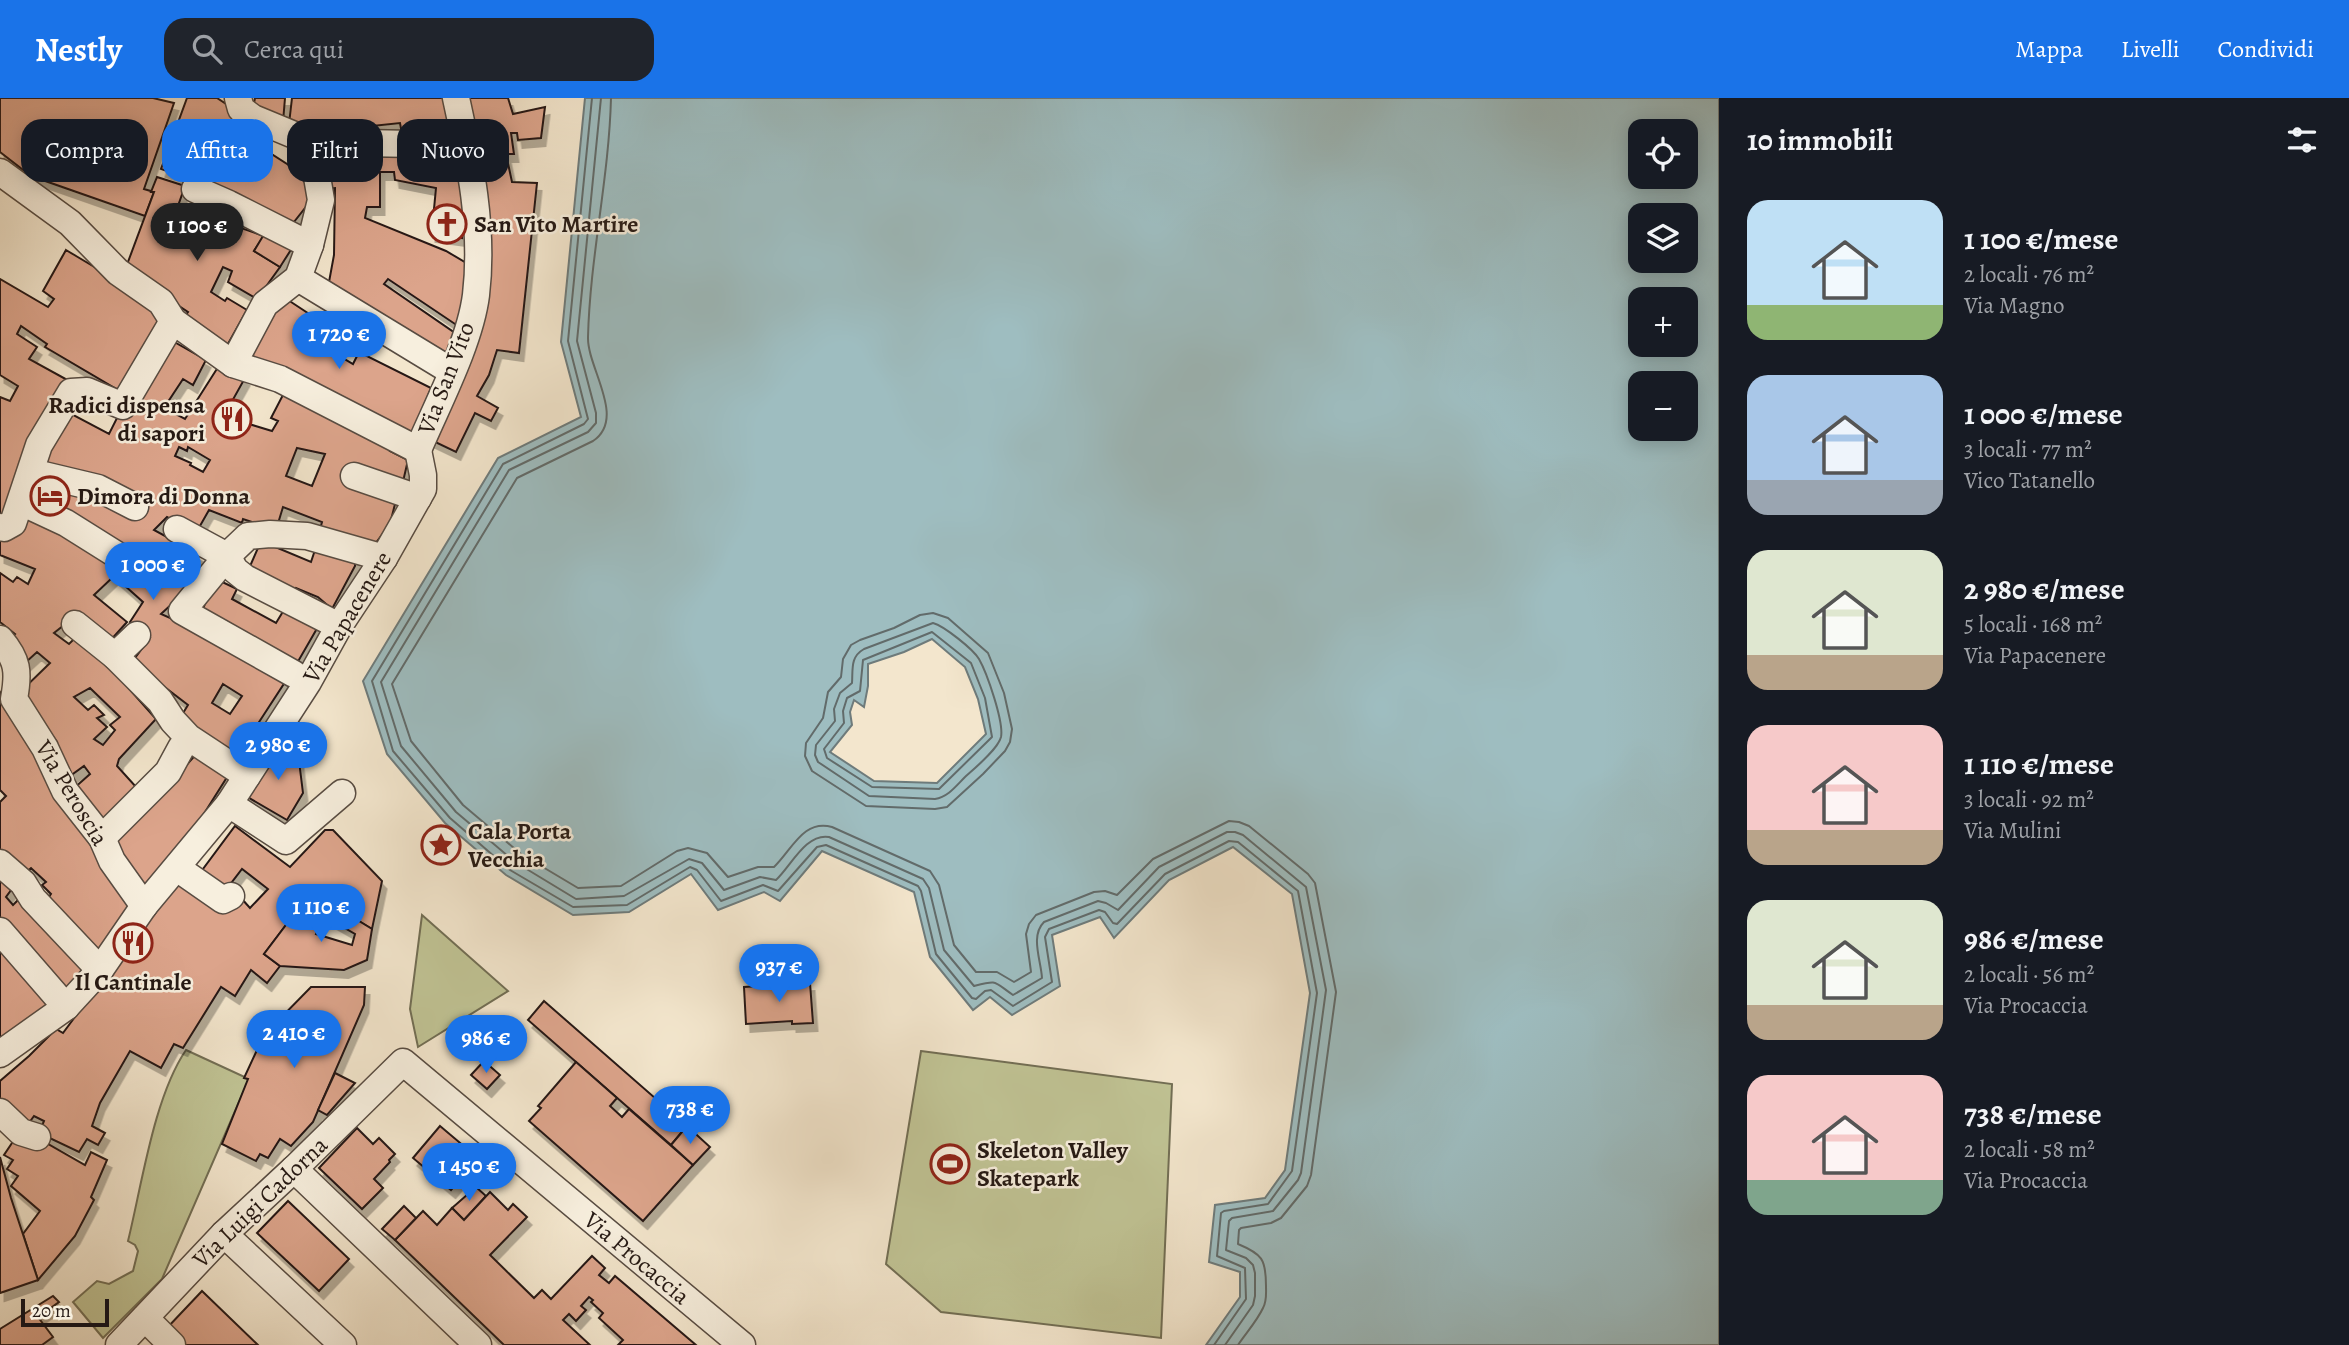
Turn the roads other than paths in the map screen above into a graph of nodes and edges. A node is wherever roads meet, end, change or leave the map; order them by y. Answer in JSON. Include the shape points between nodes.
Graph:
{"nodes":[{"id":1,"x":237,"y":98,"type":"edge"},
{"id":2,"x":456,"y":98,"type":"edge"},
{"id":3,"x":460,"y":119,"type":"edge"},
{"id":4,"x":287,"y":132,"type":"edge"},
{"id":5,"x":0,"y":172,"type":"edge"},
{"id":6,"x":318,"y":182,"type":"edge"},
{"id":7,"x":473,"y":182,"type":"edge"},
{"id":8,"x":195,"y":189,"type":"dead end"},
{"id":9,"x":310,"y":245,"type":"junction"},
{"id":10,"x":298,"y":278,"type":"junction"},
{"id":11,"x":173,"y":321,"type":"junction"},
{"id":12,"x":233,"y":365,"type":"junction"},
{"id":13,"x":451,"y":371,"type":"junction"},
{"id":14,"x":418,"y":450,"type":"junction"},
{"id":15,"x":31,"y":472,"type":"junction"},
{"id":16,"x":354,"y":476,"type":"dead end"},
{"id":17,"x":418,"y":498,"type":"junction"},
{"id":18,"x":21,"y":502,"type":"junction"},
{"id":19,"x":135,"y":507,"type":"dead end"},
{"id":20,"x":0,"y":527,"type":"edge"},
{"id":21,"x":177,"y":529,"type":"dead end"},
{"id":22,"x":117,"y":555,"type":"dead end"},
{"id":23,"x":227,"y":556,"type":"junction"},
{"id":24,"x":384,"y":558,"type":"junction"},
{"id":25,"x":75,"y":624,"type":"dead end"},
{"id":26,"x":339,"y":626,"type":"junction"},
{"id":27,"x":137,"y":635,"type":"dead end"},
{"id":28,"x":0,"y":639,"type":"edge"},
{"id":29,"x":115,"y":656,"type":"junction"},
{"id":30,"x":300,"y":678,"type":"junction"},
{"id":31,"x":181,"y":748,"type":"dead end"},
{"id":32,"x":247,"y":776,"type":"junction"},
{"id":33,"x":342,"y":793,"type":"dead end"},
{"id":34,"x":229,"y":804,"type":"junction"},
{"id":35,"x":102,"y":838,"type":"junction"},
{"id":36,"x":0,"y":863,"type":"edge"},
{"id":37,"x":177,"y":868,"type":"junction"},
{"id":38,"x":231,"y":896,"type":"dead end"},
{"id":39,"x":144,"y":906,"type":"junction"},
{"id":40,"x":0,"y":931,"type":"edge"},
{"id":41,"x":100,"y":970,"type":"junction"},
{"id":42,"x":66,"y":1007,"type":"junction"},
{"id":43,"x":0,"y":1054,"type":"edge"},
{"id":44,"x":403,"y":1062,"type":"joint"},
{"id":45,"x":0,"y":1112,"type":"edge"},
{"id":46,"x":37,"y":1138,"type":"dead end"},
{"id":47,"x":294,"y":1169,"type":"junction"},
{"id":48,"x":225,"y":1234,"type":"junction"},
{"id":49,"x":145,"y":1318,"type":"junction"},
{"id":50,"x":119,"y":1345,"type":"edge"},
{"id":51,"x":173,"y":1345,"type":"edge"},
{"id":52,"x":344,"y":1345,"type":"edge"},
{"id":53,"x":478,"y":1345,"type":"edge"},
{"id":54,"x":742,"y":1345,"type":"edge"}],
"edges":[{"from":1,"to":4,"type":"street","via":[[241,109],[253,118]]},
{"from":2,"to":3,"type":"street","name":"Via San Vito"},
{"from":5,"to":11,"type":"street","via":[[70,223],[118,272],[161,302]]},
{"from":6,"to":9,"type":"street","via":[[321,201]]},
{"from":7,"to":13,"type":"street","name":"Via San Vito","via":[[476,297]]},
{"from":8,"to":9,"type":"street"},
{"from":9,"to":10,"type":"street"},
{"from":10,"to":12,"type":"street","via":[[265,304]]},
{"from":10,"to":13,"type":"street"},
{"from":11,"to":12,"type":"street"},
{"from":11,"to":15,"type":"street","via":[[123,406],[87,391],[71,391],[39,445]]},
{"from":12,"to":14,"type":"street","via":[[280,379]]},
{"from":13,"to":14,"type":"street","name":"Via San Vito"},
{"from":14,"to":17,"type":"street","name":"Via Papacenere","via":[[423,489]]},
{"from":15,"to":18,"type":"street"},
{"from":15,"to":19,"type":"street","via":[[98,488]]},
{"from":16,"to":17,"type":"street"},
{"from":17,"to":24,"type":"street","name":"Via Papacenere"},
{"from":18,"to":20,"type":"street","via":[[13,523]]},
{"from":18,"to":22,"type":"street"},
{"from":21,"to":23,"type":"street"},
{"from":23,"to":24,"type":"street","via":[[248,536],[270,534],[307,536]]},
{"from":23,"to":26,"type":"street","via":[[244,578]]},
{"from":23,"to":30,"type":"street","via":[[182,611]]},
{"from":24,"to":26,"type":"street","name":"Via Papacenere"},
{"from":25,"to":29,"type":"street"},
{"from":26,"to":30,"type":"street","name":"Via Papacenere"},
{"from":27,"to":29,"type":"street"},
{"from":28,"to":35,"type":"street","name":"Via Peroscia","via":[[13,653],[18,677],[14,699],[65,791]]},
{"from":29,"to":32,"type":"street","via":[[188,737]]},
{"from":30,"to":32,"type":"street","name":"Via Papacenere"},
{"from":31,"to":35,"type":"street","via":[[167,772]]},
{"from":32,"to":34,"type":"street","name":"Via Papacenere"},
{"from":33,"to":34,"type":"street","via":[[286,841]]},
{"from":34,"to":37,"type":"street","name":"Via Papacenere"},
{"from":35,"to":39,"type":"street","name":"Via Peroscia"},
{"from":36,"to":41,"type":"street"},
{"from":37,"to":38,"type":"street","via":[[223,900]]},
{"from":37,"to":39,"type":"street","name":"Via Papacenere"},
{"from":39,"to":41,"type":"street","name":"Via Papacenere"},
{"from":40,"to":42,"type":"street"},
{"from":41,"to":42,"type":"street","name":"Via Papacenere"},
{"from":42,"to":43,"type":"street","name":"Via Papacenere"},
{"from":44,"to":47,"type":"street","name":"Via Luigi Cadorna"},
{"from":44,"to":54,"type":"street","name":"Via Procaccia"},
{"from":45,"to":46,"type":"street","via":[[21,1132]]},
{"from":47,"to":48,"type":"street","name":"Via Luigi Cadorna"},
{"from":47,"to":53,"type":"street"},
{"from":48,"to":49,"type":"street","name":"Via Luigi Cadorna"},
{"from":48,"to":52,"type":"street"},
{"from":49,"to":50,"type":"street","name":"Via Luigi Cadorna"},
{"from":49,"to":51,"type":"street"}]}
